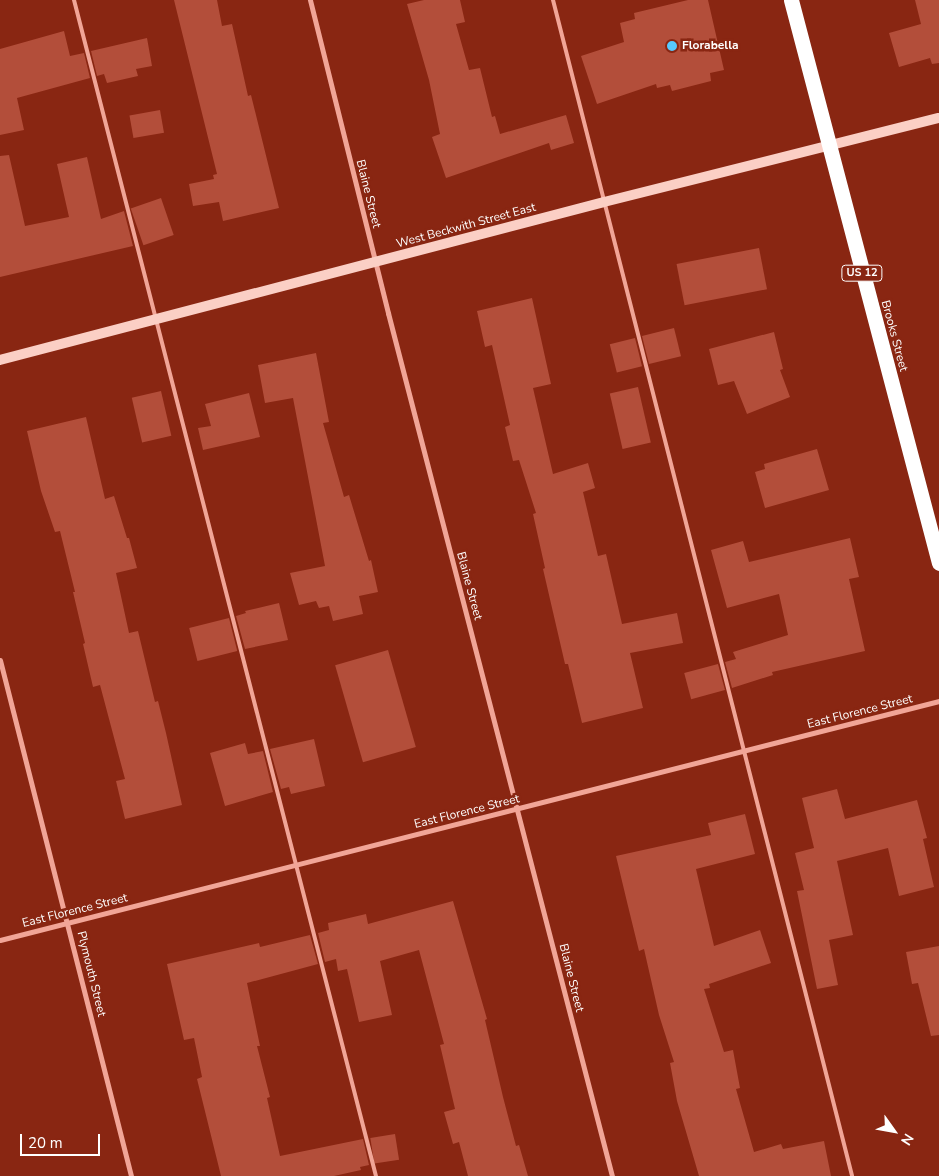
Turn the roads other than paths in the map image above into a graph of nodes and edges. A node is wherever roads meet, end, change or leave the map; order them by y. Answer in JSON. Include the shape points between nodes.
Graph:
{"nodes":[{"id":1,"x":74,"y":0,"type":"edge"},
{"id":2,"x":310,"y":0,"type":"edge"},
{"id":3,"x":553,"y":0,"type":"edge"},
{"id":4,"x":791,"y":0,"type":"edge"},
{"id":5,"x":939,"y":118,"type":"edge"},
{"id":6,"x":828,"y":145,"type":"junction"},
{"id":7,"x":604,"y":202,"type":"junction"},
{"id":8,"x":376,"y":264,"type":"junction"},
{"id":9,"x":155,"y":320,"type":"junction"},
{"id":10,"x":0,"y":360,"type":"edge"},
{"id":11,"x":939,"y":563,"type":"edge"},
{"id":12,"x":0,"y":660,"type":"edge"},
{"id":13,"x":939,"y":702,"type":"edge"},
{"id":14,"x":743,"y":752,"type":"junction"},
{"id":15,"x":517,"y":810,"type":"junction"},
{"id":16,"x":297,"y":865,"type":"junction"},
{"id":17,"x":68,"y":923,"type":"junction"},
{"id":18,"x":0,"y":940,"type":"edge"},
{"id":19,"x":131,"y":1176,"type":"edge"},
{"id":20,"x":376,"y":1176,"type":"edge"},
{"id":21,"x":612,"y":1176,"type":"edge"},
{"id":22,"x":852,"y":1176,"type":"edge"}],
"edges":[{"from":1,"to":9,"type":"lane"},
{"from":2,"to":8,"type":"street","name":"Blaine Street"},
{"from":3,"to":7,"type":"lane"},
{"from":4,"to":6,"type":"highway","name":"Brooks Street","number":"US 12"},
{"from":5,"to":6,"type":"street","name":"West Beckwith Street East"},
{"from":6,"to":7,"type":"street","name":"West Beckwith Street East"},
{"from":6,"to":11,"type":"highway","name":"Brooks Street","number":"US 12"},
{"from":7,"to":8,"type":"street","name":"West Beckwith Street East"},
{"from":7,"to":14,"type":"lane"},
{"from":8,"to":9,"type":"street","name":"West Beckwith Street East"},
{"from":8,"to":15,"type":"street","name":"Blaine Street"},
{"from":9,"to":10,"type":"street","name":"West Beckwith Street East"},
{"from":9,"to":16,"type":"lane"},
{"from":12,"to":17,"type":"street","name":"Plymouth Street"},
{"from":13,"to":14,"type":"street","name":"East Florence Street"},
{"from":14,"to":15,"type":"street","name":"East Florence Street"},
{"from":14,"to":22,"type":"lane"},
{"from":15,"to":16,"type":"street","name":"East Florence Street"},
{"from":15,"to":21,"type":"street","name":"Blaine Street"},
{"from":16,"to":17,"type":"street","name":"East Florence Street"},
{"from":16,"to":20,"type":"lane"},
{"from":17,"to":18,"type":"street","name":"East Florence Street"},
{"from":17,"to":19,"type":"street","name":"Plymouth Street"}]}
